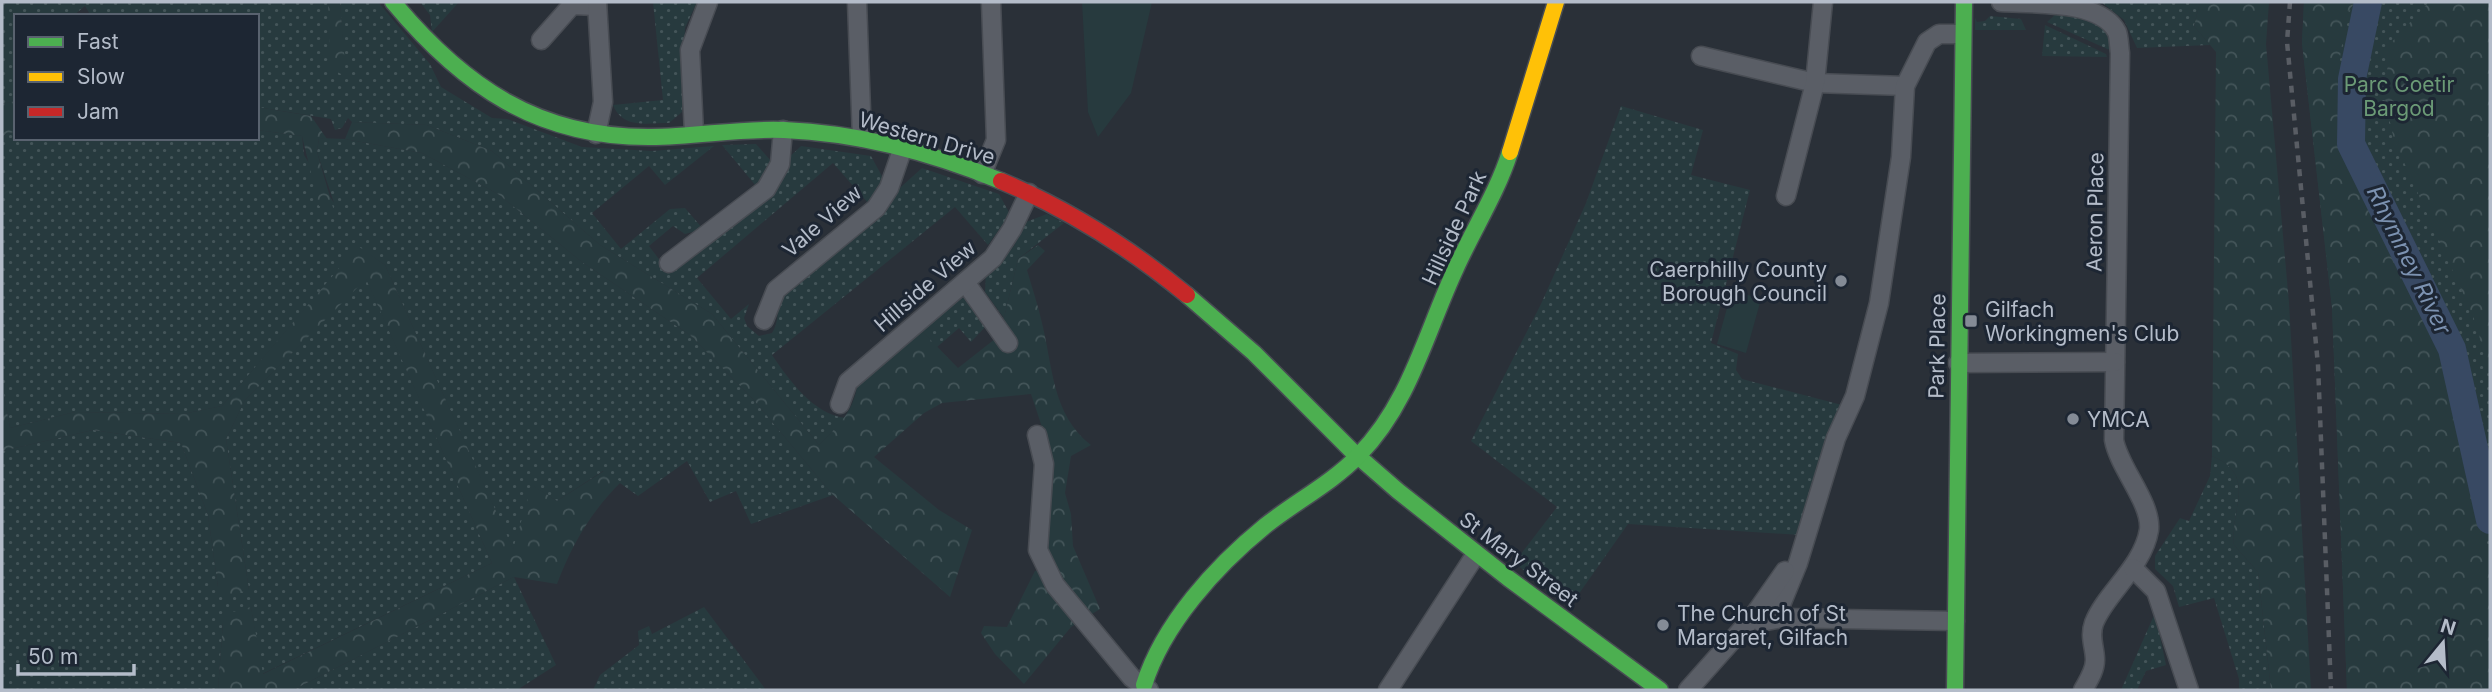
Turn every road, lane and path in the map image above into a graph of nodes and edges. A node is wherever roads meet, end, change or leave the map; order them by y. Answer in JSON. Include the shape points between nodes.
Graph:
{"nodes":[{"id":1,"x":393,"y":2,"type":"edge"},
{"id":2,"x":708,"y":2,"type":"edge"},
{"id":3,"x":857,"y":2,"type":"edge"},
{"id":4,"x":990,"y":2,"type":"edge"},
{"id":5,"x":1556,"y":2,"type":"edge"},
{"id":6,"x":1823,"y":2,"type":"edge"},
{"id":7,"x":1964,"y":2,"type":"edge"},
{"id":8,"x":2001,"y":2,"type":"edge"},
{"id":9,"x":2039,"y":3,"type":"edge"},
{"id":10,"x":597,"y":4,"type":"edge"},
{"id":11,"x":1961,"y":34,"type":"junction"},
{"id":12,"x":541,"y":40,"type":"dead end"},
{"id":13,"x":1701,"y":56,"type":"dead end"},
{"id":14,"x":1815,"y":83,"type":"junction"},
{"id":15,"x":1905,"y":86,"type":"junction"},
{"id":16,"x":783,"y":130,"type":"junction"},
{"id":17,"x":694,"y":133,"type":"junction"},
{"id":18,"x":596,"y":134,"type":"junction"},
{"id":19,"x":862,"y":138,"type":"junction"},
{"id":20,"x":902,"y":150,"type":"junction"},
{"id":21,"x":982,"y":174,"type":"junction"},
{"id":22,"x":1029,"y":192,"type":"junction"},
{"id":23,"x":1786,"y":196,"type":"dead end"},
{"id":24,"x":668,"y":263,"type":"dead end"},
{"id":25,"x":965,"y":282,"type":"junction"},
{"id":26,"x":764,"y":320,"type":"dead end"},
{"id":27,"x":1008,"y":343,"type":"dead end"},
{"id":28,"x":2115,"y":362,"type":"junction"},
{"id":29,"x":1958,"y":363,"type":"junction"},
{"id":30,"x":840,"y":404,"type":"dead end"},
{"id":31,"x":1037,"y":435,"type":"dead end"},
{"id":32,"x":1357,"y":456,"type":"junction"},
{"id":33,"x":1476,"y":554,"type":"junction"},
{"id":34,"x":1790,"y":561,"type":"dead end"},
{"id":35,"x":2133,"y":568,"type":"junction"},
{"id":36,"x":1781,"y":618,"type":"junction"},
{"id":37,"x":1955,"y":621,"type":"junction"},
{"id":38,"x":1760,"y":622,"type":"dead end"},
{"id":39,"x":1147,"y":688,"type":"edge"},
{"id":40,"x":1388,"y":690,"type":"edge"},
{"id":41,"x":1660,"y":690,"type":"edge"},
{"id":42,"x":1688,"y":690,"type":"edge"},
{"id":43,"x":1955,"y":690,"type":"edge"},
{"id":44,"x":2083,"y":690,"type":"edge"},
{"id":45,"x":2189,"y":690,"type":"edge"}],
"edges":[{"from":1,"to":18,"type":"street","name":"Western Drive","via":[[422,40],[457,73],[546,122]]},
{"from":2,"to":17,"type":"street","via":[[690,50]]},
{"from":3,"to":19,"type":"street"},
{"from":4,"to":21,"type":"street","via":[[996,140]]},
{"from":5,"to":32,"type":"street","name":"Hillside Park","via":[[1500,183],[1456,268],[1395,409]]},
{"from":6,"to":14,"type":"street"},
{"from":7,"to":11,"type":"street","name":"Park Place"},
{"from":8,"to":9,"type":"street","name":"Aeron Place"},
{"from":9,"to":28,"type":"street","name":"Aeron Place","via":[[2090,8],[2117,32]]},
{"from":10,"to":12,"type":"street","via":[[572,5]]},
{"from":10,"to":18,"type":"street","via":[[603,102]]},
{"from":11,"to":15,"type":"street","via":[[1939,34],[1927,41]]},
{"from":11,"to":29,"type":"street","name":"Park Place"},
{"from":13,"to":14,"type":"street"},
{"from":14,"to":15,"type":"street"},
{"from":14,"to":23,"type":"street"},
{"from":15,"to":36,"type":"street","via":[[1901,157],[1879,303],[1855,396],[1836,438],[1780,607]]},
{"from":16,"to":17,"type":"street","name":"Western Drive"},
{"from":16,"to":19,"type":"street","name":"Western Drive"},
{"from":16,"to":24,"type":"street","via":[[780,164],[766,189]]},
{"from":17,"to":18,"type":"street","name":"Western Drive","via":[[650,137]]},
{"from":19,"to":20,"type":"street","name":"Western Drive"},
{"from":20,"to":21,"type":"street","name":"Western Drive"},
{"from":20,"to":26,"type":"street","name":"Vale View","via":[[889,188],[876,208],[776,290]]},
{"from":21,"to":22,"type":"street","name":"Western Drive"},
{"from":22,"to":25,"type":"street","name":"Hillside View","via":[[993,258]]},
{"from":22,"to":32,"type":"street","name":"Western Drive","via":[[1119,244],[1202,306],[1290,386]]},
{"from":25,"to":27,"type":"street"},
{"from":25,"to":30,"type":"street","name":"Hillside View","via":[[848,382]]},
{"from":28,"to":29,"type":"street"},
{"from":28,"to":35,"type":"street","name":"Aeron Place","via":[[2116,454],[2145,508],[2149,529]]},
{"from":29,"to":37,"type":"street","name":"Park Place"},
{"from":31,"to":39,"type":"street","via":[[1044,464],[1038,550],[1055,584],[1132,678]]},
{"from":32,"to":33,"type":"street","name":"St Mary Street"},
{"from":32,"to":39,"type":"street","name":"Hillside Park","via":[[1263,528],[1197,593],[1152,659]]},
{"from":33,"to":40,"type":"street"},
{"from":33,"to":41,"type":"street","name":"St Mary Street"},
{"from":34,"to":42,"type":"street","via":[[1752,618]]},
{"from":35,"to":44,"type":"street","name":"Aeron Place","via":[[2094,622],[2094,670]]},
{"from":35,"to":45,"type":"street","via":[[2156,591]]},
{"from":36,"to":37,"type":"street"},
{"from":36,"to":38,"type":"street"},
{"from":37,"to":43,"type":"street","name":"Park Place"}]}
